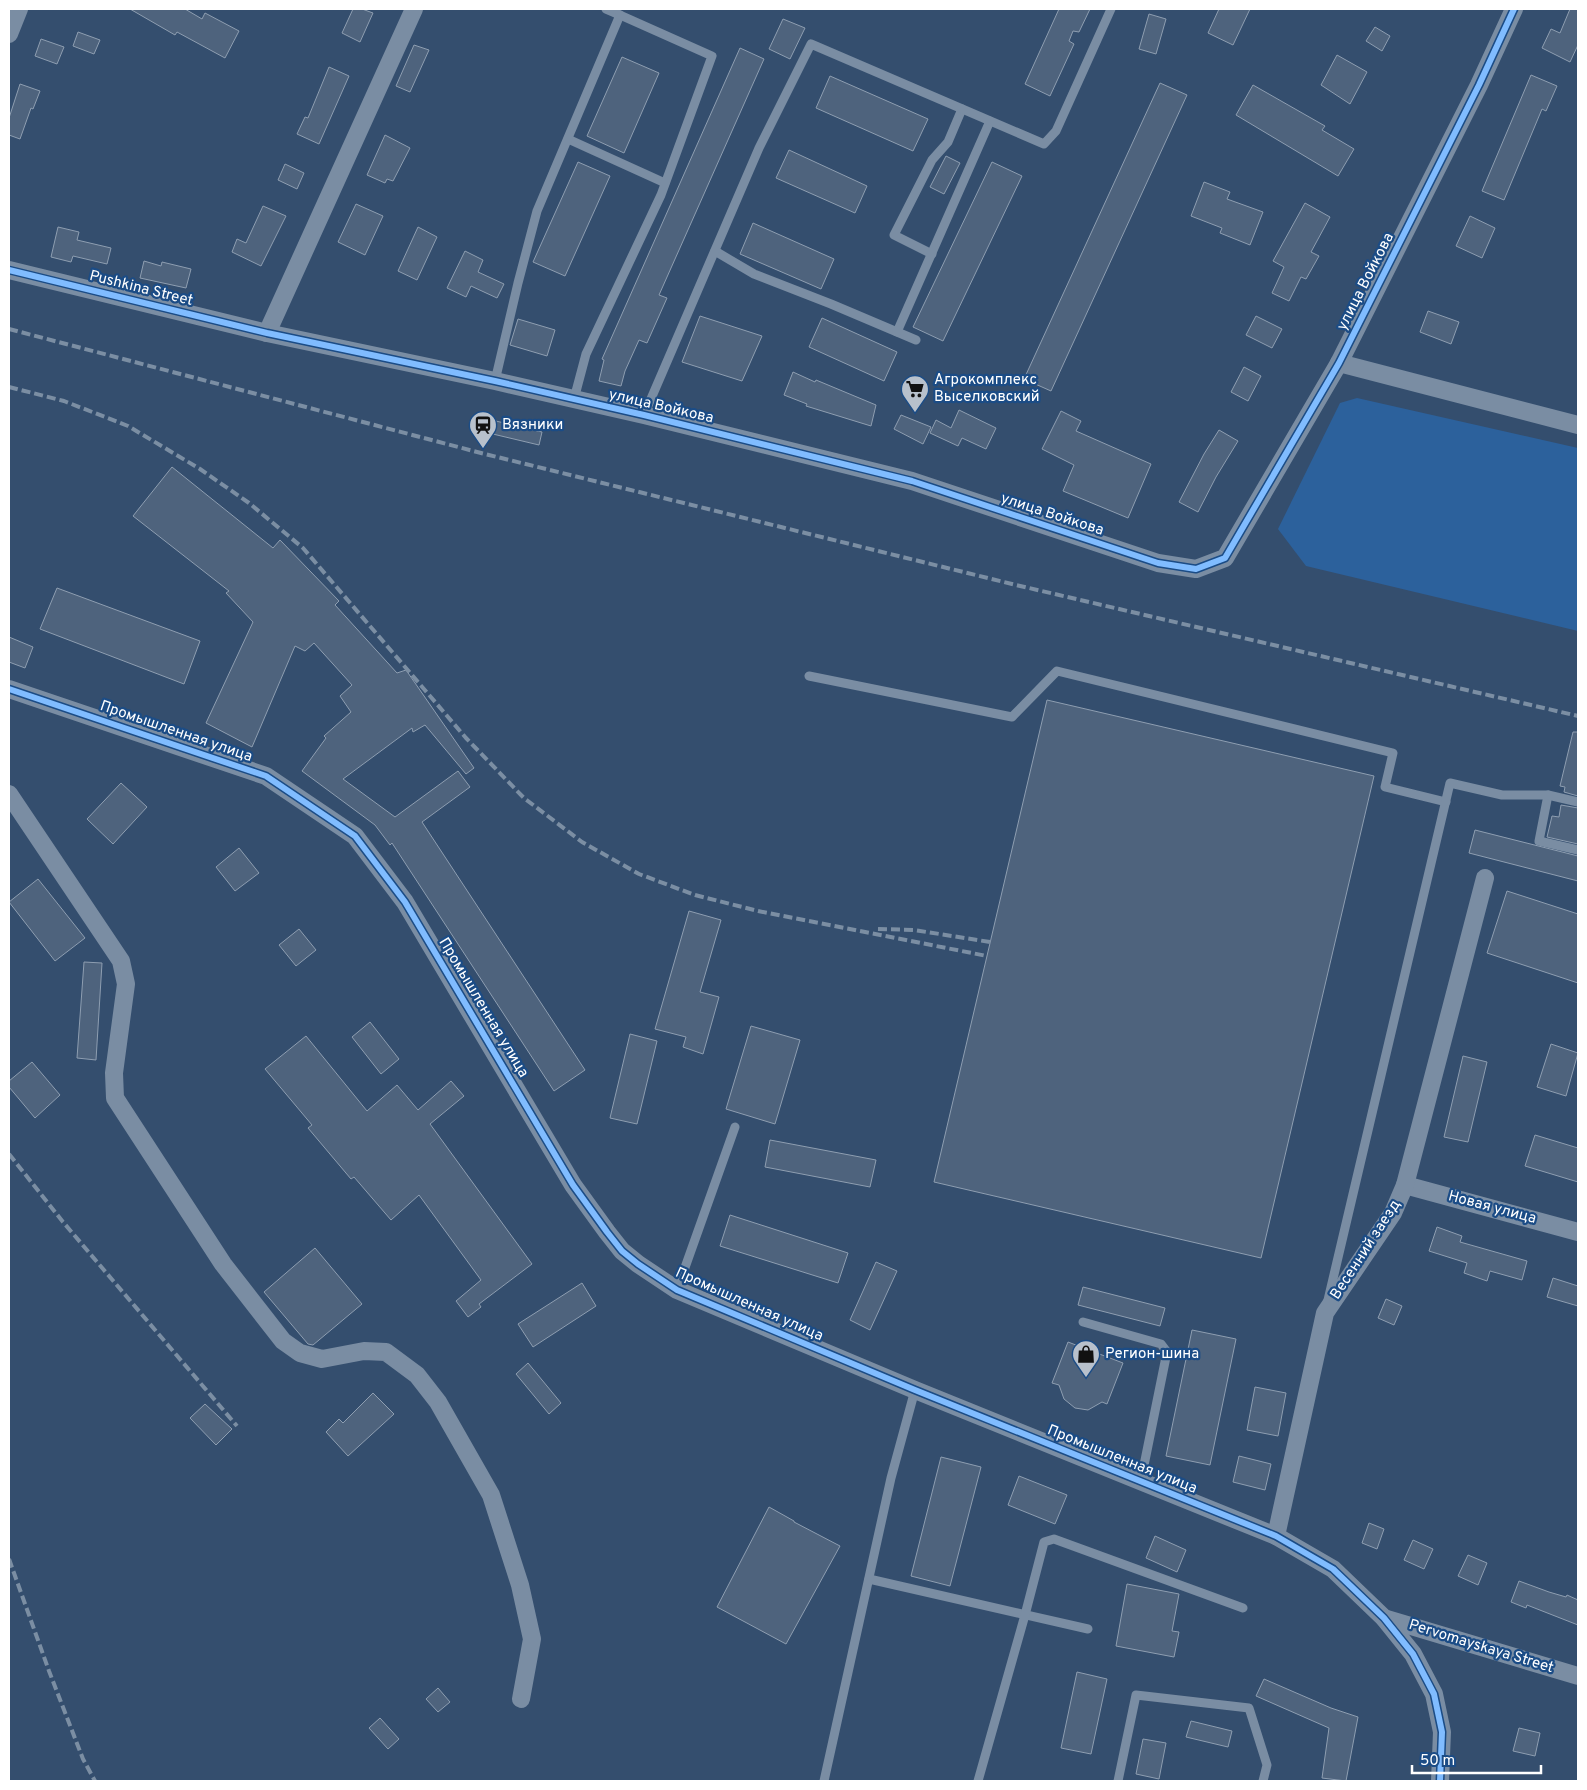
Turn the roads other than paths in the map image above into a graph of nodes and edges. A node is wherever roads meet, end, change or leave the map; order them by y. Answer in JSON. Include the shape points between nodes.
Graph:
{"nodes":[{"id":1,"x":19,"y":9,"type":"edge"},
{"id":2,"x":414,"y":9,"type":"edge"},
{"id":3,"x":606,"y":9,"type":"edge"},
{"id":4,"x":1111,"y":9,"type":"edge"},
{"id":5,"x":1514,"y":9,"type":"edge"},
{"id":6,"x":620,"y":15,"type":"junction"},
{"id":7,"x":9,"y":34,"type":"edge"},
{"id":8,"x":962,"y":109,"type":"junction"},
{"id":9,"x":990,"y":121,"type":"junction"},
{"id":10,"x":568,"y":139,"type":"junction"},
{"id":11,"x":665,"y":183,"type":"junction"},
{"id":12,"x":715,"y":251,"type":"junction"},
{"id":13,"x":932,"y":254,"type":"junction"},
{"id":14,"x":9,"y":270,"type":"edge"},
{"id":15,"x":897,"y":332,"type":"junction"},
{"id":16,"x":266,"y":334,"type":"junction"},
{"id":17,"x":916,"y":340,"type":"dead end"},
{"id":18,"x":1339,"y":363,"type":"junction"},
{"id":19,"x":494,"y":381,"type":"junction"},
{"id":20,"x":574,"y":399,"type":"junction"},
{"id":21,"x":644,"y":415,"type":"junction"},
{"id":22,"x":1578,"y":425,"type":"edge"},
{"id":23,"x":810,"y":676,"type":"dead end"},
{"id":24,"x":9,"y":689,"type":"edge"},
{"id":25,"x":9,"y":794,"type":"edge"},
{"id":26,"x":1548,"y":795,"type":"junction"},
{"id":27,"x":1446,"y":802,"type":"junction"},
{"id":28,"x":1578,"y":802,"type":"edge"},
{"id":29,"x":1578,"y":850,"type":"edge"},
{"id":30,"x":1485,"y":878,"type":"dead end"},
{"id":31,"x":735,"y":1127,"type":"dead end"},
{"id":32,"x":1405,"y":1185,"type":"junction"},
{"id":33,"x":1578,"y":1232,"type":"edge"},
{"id":34,"x":677,"y":1290,"type":"junction"},
{"id":35,"x":1325,"y":1313,"type":"junction"},
{"id":36,"x":1083,"y":1322,"type":"dead end"},
{"id":37,"x":915,"y":1390,"type":"junction"},
{"id":38,"x":1141,"y":1480,"type":"junction"},
{"id":39,"x":1276,"y":1536,"type":"junction"},
{"id":40,"x":869,"y":1579,"type":"junction"},
{"id":41,"x":1242,"y":1608,"type":"dead end"},
{"id":42,"x":1026,"y":1615,"type":"junction"},
{"id":43,"x":1384,"y":1618,"type":"junction"},
{"id":44,"x":1088,"y":1629,"type":"dead end"},
{"id":45,"x":1578,"y":1676,"type":"edge"},
{"id":46,"x":521,"y":1699,"type":"dead end"},
{"id":47,"x":824,"y":1781,"type":"edge"},
{"id":48,"x":978,"y":1781,"type":"edge"},
{"id":49,"x":1118,"y":1781,"type":"edge"},
{"id":50,"x":1263,"y":1781,"type":"edge"},
{"id":51,"x":1440,"y":1781,"type":"edge"}],
"edges":[{"from":1,"to":7,"type":"street"},
{"from":2,"to":16,"type":"street"},
{"from":3,"to":6,"type":"lane"},
{"from":4,"to":9,"type":"lane","via":[[1056,132],[1044,144]]},
{"from":5,"to":18,"type":"street","name":"улица Войкова"},
{"from":6,"to":10,"type":"lane"},
{"from":6,"to":11,"type":"lane","via":[[712,56]]},
{"from":8,"to":9,"type":"lane"},
{"from":8,"to":12,"type":"lane","via":[[811,44],[760,148]]},
{"from":8,"to":13,"type":"lane","via":[[948,142],[932,160],[894,235]]},
{"from":9,"to":13,"type":"lane"},
{"from":10,"to":11,"type":"lane"},
{"from":10,"to":19,"type":"lane","via":[[537,211]]},
{"from":11,"to":20,"type":"lane","via":[[586,354]]},
{"from":12,"to":15,"type":"lane","via":[[754,274]]},
{"from":12,"to":21,"type":"lane"},
{"from":13,"to":15,"type":"lane"},
{"from":14,"to":16,"type":"street","name":"Pushkina Street"},
{"from":15,"to":17,"type":"lane"},
{"from":16,"to":19,"type":"street","name":"улица Войкова"},
{"from":18,"to":21,"type":"street","name":"улица Войкова","via":[[1225,558],[1196,569],[1158,563],[912,481]]},
{"from":18,"to":22,"type":"street"},
{"from":19,"to":20,"type":"street","name":"улица Войкова"},
{"from":20,"to":21,"type":"street","name":"улица Войкова"},
{"from":23,"to":27,"type":"lane","via":[[1012,717],[1057,671],[1393,753],[1384,787]]},
{"from":24,"to":34,"type":"street","name":"Промышленная улица","via":[[266,776],[354,836],[406,902],[574,1185],[606,1232],[622,1251]]},
{"from":25,"to":46,"type":"street","via":[[121,961],[126,984],[114,1074],[115,1098],[223,1264],[282,1341],[300,1353],[322,1359],[364,1350],[386,1352],[417,1375],[438,1402],[482,1478],[491,1495],[520,1585],[532,1639]]},
{"from":26,"to":27,"type":"lane","via":[[1502,795],[1450,783]]},
{"from":26,"to":28,"type":"lane"},
{"from":26,"to":29,"type":"lane","via":[[1539,841]]},
{"from":27,"to":35,"type":"lane"},
{"from":30,"to":32,"type":"street","name":"Весенний заезд"},
{"from":31,"to":34,"type":"lane"},
{"from":32,"to":33,"type":"street","name":"Новая улица"},
{"from":32,"to":35,"type":"street","name":"Весенний заезд","via":[[1394,1212]]},
{"from":34,"to":37,"type":"street","name":"Промышленная улица"},
{"from":35,"to":39,"type":"street","name":"Весенний заезд"},
{"from":36,"to":38,"type":"lane","via":[[1160,1344],[1167,1352]]},
{"from":37,"to":38,"type":"street","name":"Промышленная улица"},
{"from":37,"to":40,"type":"lane","via":[[891,1478]]},
{"from":38,"to":39,"type":"street","name":"Промышленная улица"},
{"from":39,"to":43,"type":"street","name":"Промышленная улица","via":[[1333,1569]]},
{"from":40,"to":42,"type":"lane"},
{"from":40,"to":47,"type":"lane"},
{"from":41,"to":42,"type":"lane","via":[[1054,1539],[1044,1542]]},
{"from":42,"to":44,"type":"lane"},
{"from":42,"to":48,"type":"lane"},
{"from":43,"to":45,"type":"street","name":"Pervomayskaya Street"},
{"from":43,"to":51,"type":"street","name":"Промышленная улица","via":[[1413,1654],[1434,1694],[1442,1732]]},
{"from":49,"to":50,"type":"lane","via":[[1136,1695],[1249,1708],[1267,1765]]}]}
